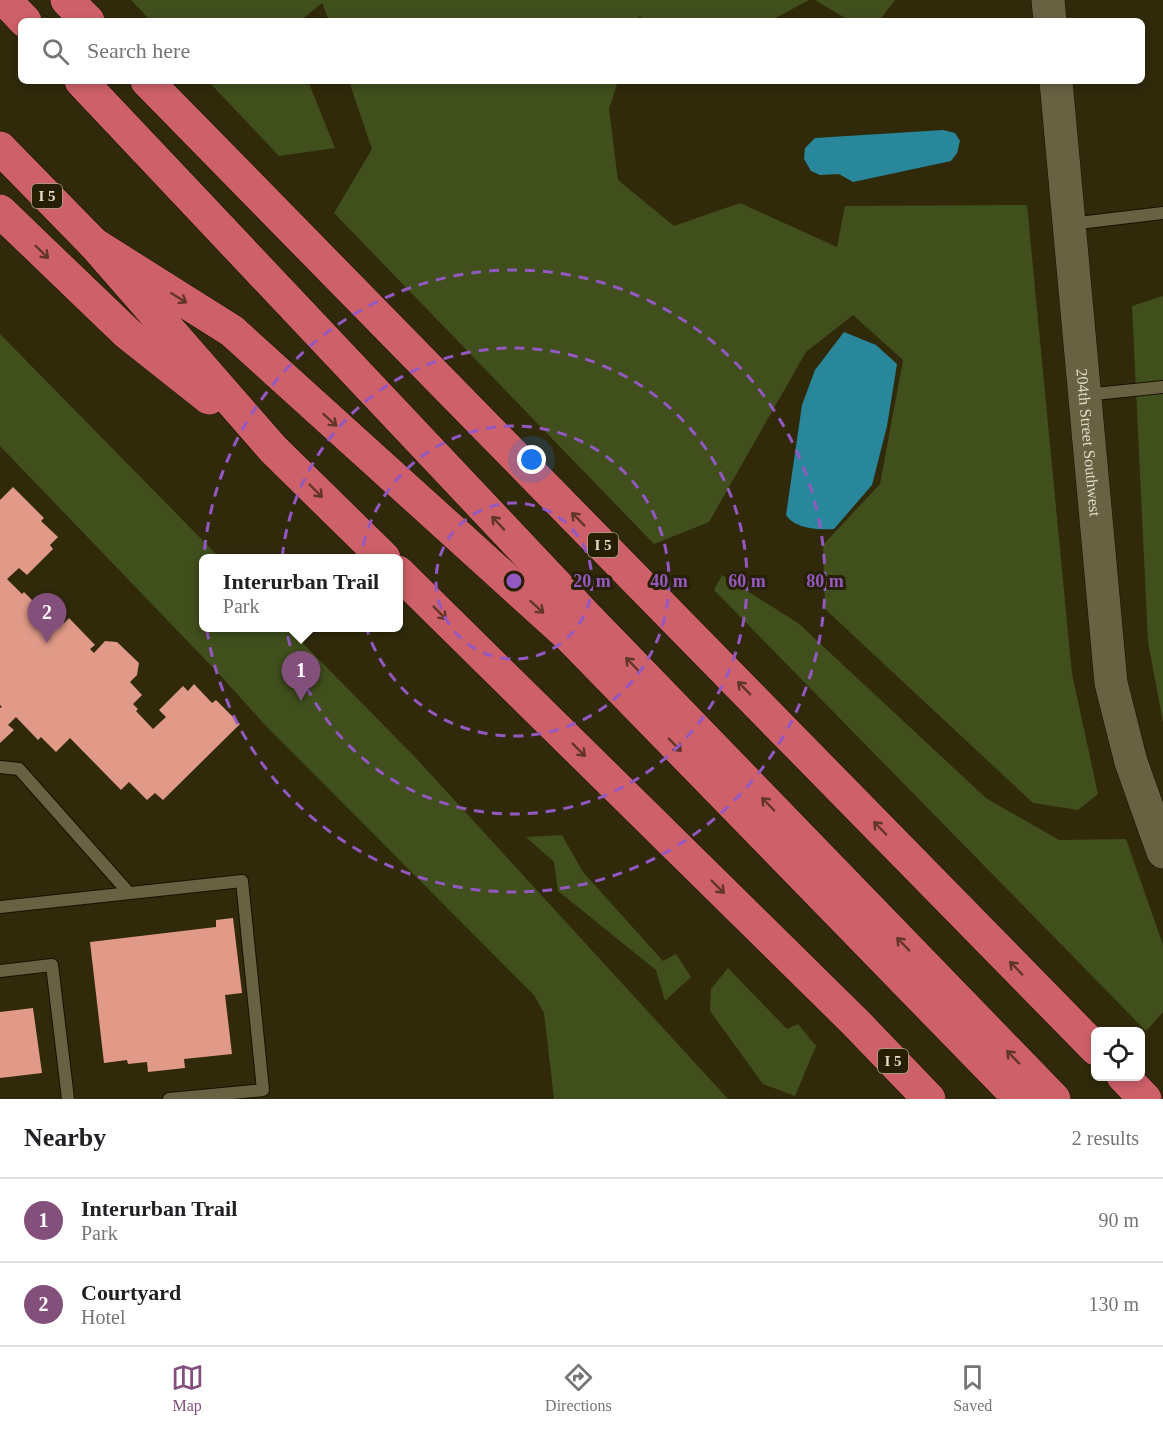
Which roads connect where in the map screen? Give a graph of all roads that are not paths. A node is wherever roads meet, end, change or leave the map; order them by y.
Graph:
1 (5, 0) edge
2 (67, 0) edge
3 (1048, 0) edge
4 (22, 18) edge
5 (85, 18) edge
6 (1050, 18) edge
7 (84, 84) edge
8 (150, 84) edge
9 (1056, 84) edge
10 (0, 148) edge
11 (0, 211) edge
12 (1163, 213) edge
13 (1069, 224) junction
14 (94, 244) junction
15 (1163, 387) edge
16 (1084, 395) junction
17 (273, 449) junction
18 (380, 554) edge
19 (403, 576) edge
20 (0, 767) edge
21 (1144, 798) junction
22 (1163, 828) edge
23 (1163, 852) edge
24 (129, 893) junction
25 (0, 907) edge
26 (0, 971) edge
27 (928, 987) junction
28 (1091, 1045) edge
29 (1127, 1081) edge
30 (68, 1099) edge
31 (169, 1099) edge
32 (929, 1099) edge
33 (1020, 1099) edge
34 (1054, 1099) edge
35 (1145, 1099) edge

1 - 4 highway
2 - 5 highway
3 - 6 street
27 -> 7 highway
28 -> 8 highway, I 5
9 - 13 street, 204th Street Southwest
10 - 14 highway, I 5
11 -> 17 highway
12 - 13 lane
13 - 16 street, 204th Street Southwest
14 - 17 highway, I 5
14 -> 27 highway
15 - 16 lane
16 - 21 street, 204th Street Southwest
17 -> 18 highway, I 5
19 -> 32 highway, I 5
20 - 24 lane
21 - 22 street, 204th Street Southwest
21 - 23 street, 204th Street Southwest
24 - 25 lane
24 - 31 lane
26 - 30 lane
27 - 33 highway
34 -> 27 highway
29 - 35 highway

